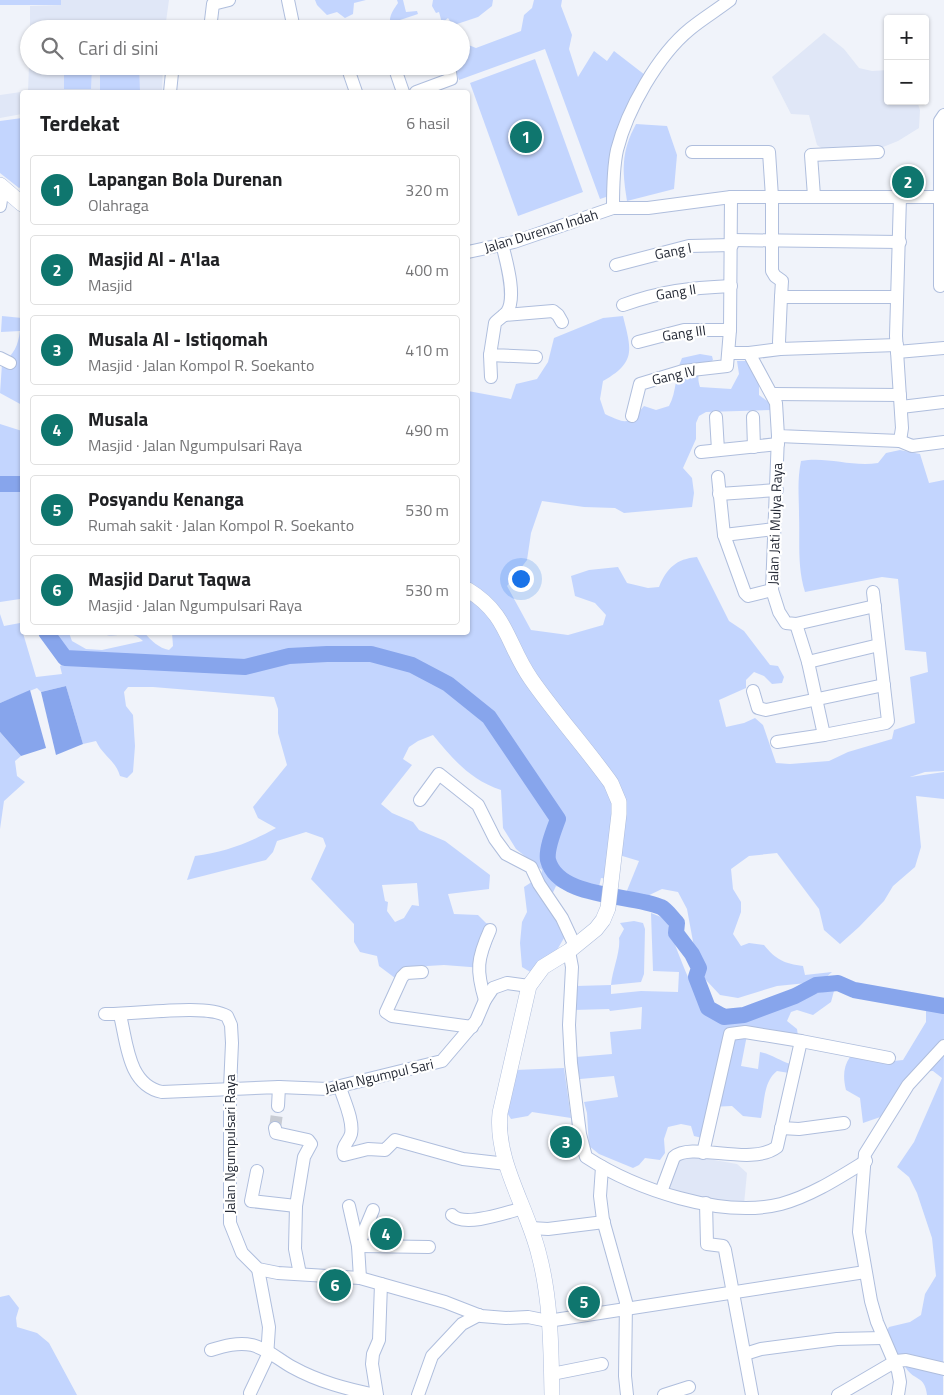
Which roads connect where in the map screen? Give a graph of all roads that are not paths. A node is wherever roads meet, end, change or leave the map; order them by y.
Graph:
1 (230, 0) edge
2 (288, 0) edge
3 (730, 0) edge
4 (212, 2) edge
5 (211, 20) edge
6 (289, 20) edge
7 (172, 75) edge
8 (350, 75) edge
9 (397, 75) edge
10 (450, 75) edge
11 (170, 90) edge
12 (355, 90) edge
13 (402, 90) edge
14 (422, 90) edge
15 (944, 115) edge
16 (692, 152) dead end
17 (878, 152) dead end
18 (942, 155) edge
19 (2, 186) edge
20 (772, 196) junction
21 (814, 196) junction
22 (731, 197) junction
23 (900, 197) junction
24 (943, 197) edge
25 (20, 202) edge
26 (0, 206) edge
27 (613, 208) junction
28 (771, 240) junction
29 (900, 242) junction
30 (732, 243) junction
31 (502, 244) junction
32 (470, 252) edge
33 (616, 265) dead end
34 (731, 286) junction
35 (940, 286) dead end
36 (781, 297) junction
37 (896, 297) junction
38 (623, 306) dead end
39 (504, 315) junction
40 (562, 322) dead end
41 (730, 330) junction
42 (638, 342) dead end
43 (897, 348) junction
44 (944, 348) edge
45 (780, 349) junction
46 (749, 353) junction
47 (729, 354) junction
48 (490, 355) junction
49 (536, 357) dead end
50 (491, 377) dead end
51 (773, 394) junction
52 (900, 401) junction
53 (943, 402) dead end
54 (632, 416) dead end
55 (716, 417) dead end
56 (753, 417) dead end
57 (778, 440) junction
58 (900, 442) junction
59 (944, 442) edge
60 (754, 447) junction
61 (718, 450) junction
62 (702, 452) dead end
63 (718, 477) dead end
64 (777, 490) junction
65 (719, 494) junction
66 (774, 529) junction
67 (724, 535) junction
68 (772, 590) junction
69 (470, 592) edge
70 (873, 592) dead end
71 (875, 606) junction
72 (796, 624) junction
73 (879, 645) junction
74 (808, 662) junction
75 (884, 685) junction
76 (753, 690) dead end
77 (817, 699) junction
78 (829, 734) junction
79 (777, 742) dead end
80 (420, 800) dead end
81 (490, 930) dead end
82 (572, 948) junction
83 (422, 972) dead end
84 (529, 986) junction
85 (485, 1000) junction
86 (105, 1014) dead end
87 (120, 1014) junction
88 (472, 1027) junction
89 (801, 1042) junction
90 (944, 1046) edge
91 (889, 1058) dead end
92 (279, 1087) junction
93 (340, 1087) junction
94 (230, 1088) junction
95 (278, 1106) tunnel mouth
96 (844, 1123) dead end
97 (275, 1128) dead end
98 (782, 1128) junction
99 (703, 1153) junction
100 (866, 1161) junction
101 (507, 1164) junction
102 (602, 1167) junction
103 (258, 1172) dead end
104 (661, 1192) junction
105 (251, 1201) junction
106 (706, 1203) junction
107 (229, 1205) junction
108 (296, 1206) junction
109 (349, 1206) dead end
110 (523, 1208) junction
111 (373, 1210) dead end
112 (452, 1215) dead end
113 (604, 1222) junction
114 (531, 1228) junction
115 (358, 1246) junction
116 (429, 1248) dead end
117 (258, 1269) junction
118 (865, 1272) junction
119 (300, 1274) junction
120 (360, 1278) junction
121 (381, 1284) junction
122 (734, 1291) junction
123 (626, 1308) junction
124 (479, 1315) junction
125 (548, 1321) junction
126 (883, 1338) junction
127 (210, 1350) dead end
128 (267, 1350) junction
129 (745, 1354) junction
130 (896, 1361) junction
131 (602, 1364) dead end
132 (944, 1369) edge
133 (552, 1374) junction
134 (689, 1387) dead end
135 (250, 1393) dead end
136 (377, 1395) edge
137 (418, 1395) edge
138 (552, 1395) edge
139 (627, 1395) edge
140 (664, 1395) edge
141 (752, 1395) edge
142 (838, 1395) edge
143 (898, 1395) edge

1 - 4 street
2 - 6 street
3 - 27 street
4 - 5 street
7 - 11 street
8 - 12 street
9 - 13 street
10 - 14 street
15 - 18 street
16 - 20 street
17 - 21 street
18 - 24 street
19 - 25 main road
19 - 26 street
20 - 21 street, Jalan Durenan Indah
20 - 22 street, Jalan Durenan Indah
20 - 28 street
21 - 23 street, Jalan Durenan Indah
22 - 27 street, Jalan Durenan Indah
22 - 30 street
23 - 24 street, Jalan Durenan Indah
23 - 29 street
24 - 35 street
27 - 31 street, Jalan Durenan Indah
28 - 29 street, Gang I
28 - 30 street, Gang I
28 - 36 street
29 - 37 street
30 - 33 street, Gang I
30 - 34 street
31 - 32 street, Jalan Durenan Indah
31 - 39 street
34 - 38 street, Gang II
34 - 41 street
36 - 37 street
36 - 45 street
37 - 43 street
39 - 40 street
39 - 48 street
41 - 42 street, Gang III
41 - 47 street
43 - 44 street
43 - 45 street
43 - 52 street
45 - 46 street
46 - 47 street
46 - 51 street, Jalan Jati Mulya Raya
47 - 54 street, Gang IV
48 - 49 street
48 - 50 street
51 - 52 street
51 - 57 street, Jalan Jati Mulya Raya
52 - 53 street
52 - 58 street
55 - 61 street
56 - 60 street
57 - 58 street
57 - 60 street
57 - 64 street, Jalan Jati Mulya Raya
58 - 59 street
60 - 61 street
61 - 62 street
63 - 65 street
64 - 65 street
64 - 66 street, Jalan Jati Mulya Raya
65 - 67 street
66 - 67 street
66 - 68 street, Jalan Jati Mulya Raya
67 - 68 street
68 - 72 street, Jalan Jati Mulya Raya
69 - 82 main road
70 - 71 street
71 - 72 street
71 - 73 street
72 - 74 street
73 - 74 street
73 - 75 street
74 - 77 street
75 - 77 street
75 - 78 street
76 - 77 street
77 - 78 street
78 - 79 street
80 - 82 street
81 - 85 street
82 - 84 main road
82 - 102 street
83 - 88 street
84 - 85 street, Jalan Ngumpul Sari
84 - 101 main road
85 - 88 street, Jalan Ngumpul Sari
86 - 87 street, Jalan Ngumpulsari Raya
87 - 94 street, Jalan Ngumpul Sari
87 - 94 street, Jalan Ngumpulsari Raya
88 - 93 street, Jalan Ngumpul Sari
89 - 91 street
89 - 98 street
89 - 99 street
90 - 100 street
92 - 93 street, Jalan Ngumpul Sari
92 - 94 street, Jalan Ngumpul Sari
92 - 95 street
93 - 101 street
94 - 107 street, Jalan Ngumpulsari Raya
96 - 98 street
97 - 108 street
98 - 99 street
99 - 104 street
100 - 106 street
100 - 118 street
101 - 110 main road
102 - 104 street
102 - 113 street
103 - 105 street
104 - 106 street
105 - 107 street
105 - 108 street
106 - 122 street
107 - 117 street, Jalan Ngumpulsari Raya
108 - 119 street
109 - 115 street
110 - 112 street
110 - 114 main road
111 - 115 street
113 - 114 street
113 - 123 street
114 - 125 main road
115 - 116 street
115 - 120 street
117 - 119 street
117 - 128 street
118 - 122 street
118 - 126 street
119 - 120 street
120 - 121 street
121 - 124 street
121 - 136 street
122 - 123 street
122 - 129 street
123 - 125 street
123 - 139 street
124 - 125 street
124 - 137 street
125 - 133 main road
126 - 129 street
126 - 130 street
127 - 128 street
128 - 135 street
128 - 136 street
129 - 141 street
130 - 132 street
130 - 142 street
130 - 143 street
131 - 133 street
133 - 138 main road
134 - 140 street

